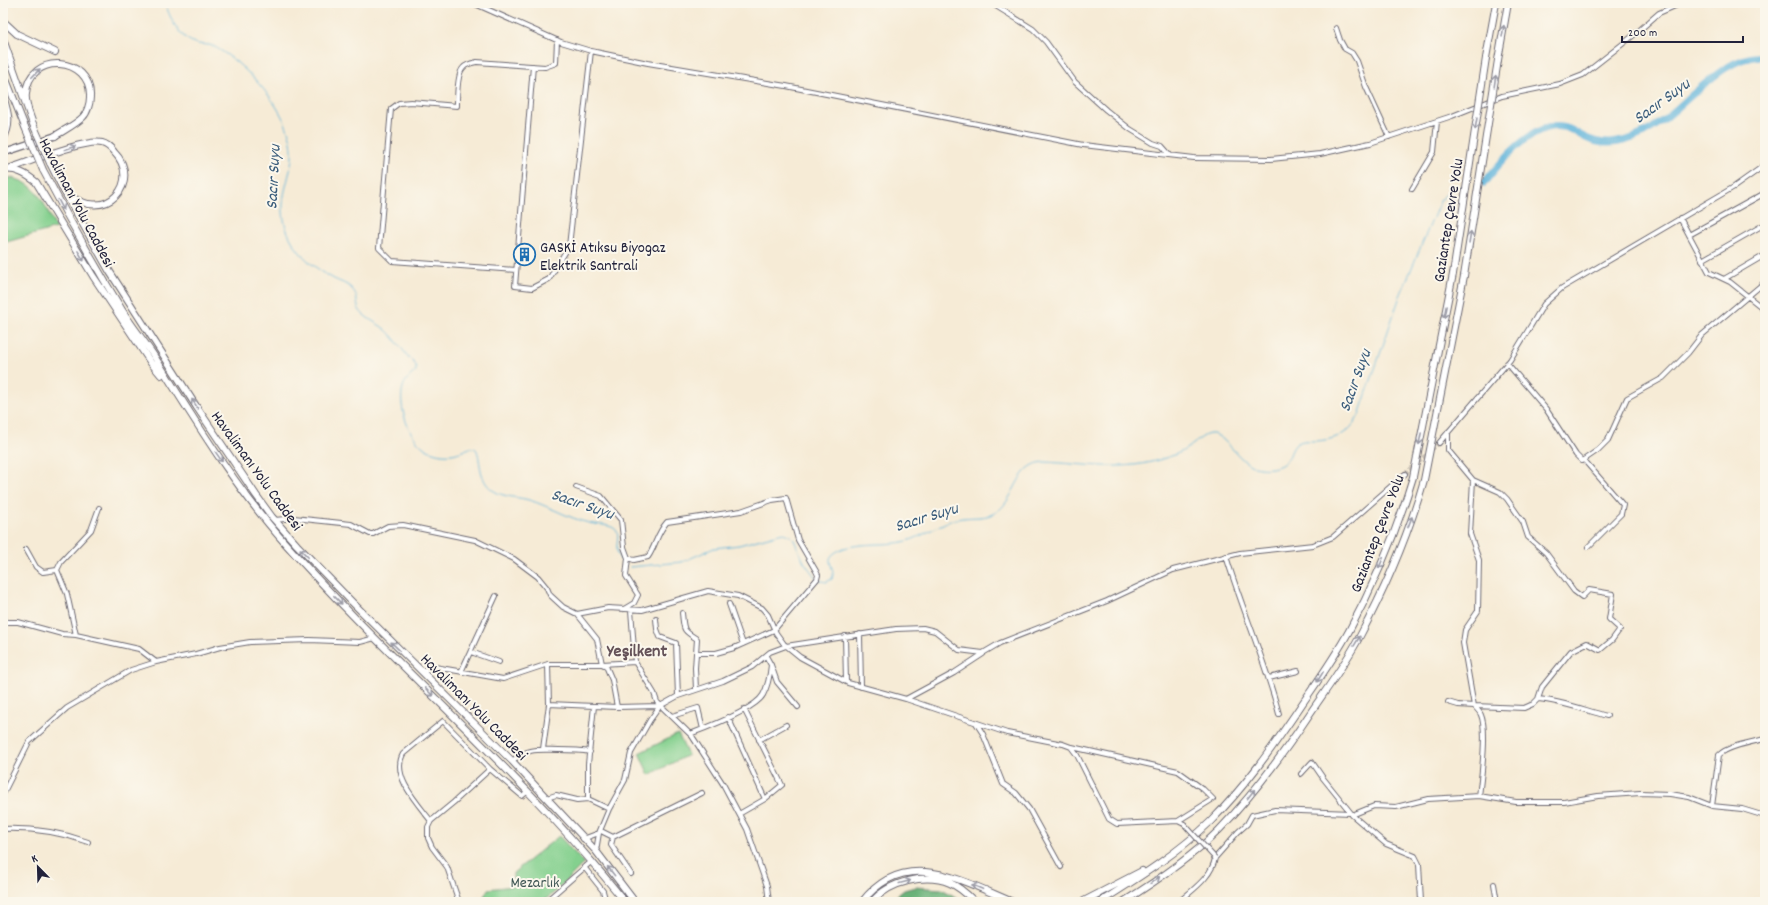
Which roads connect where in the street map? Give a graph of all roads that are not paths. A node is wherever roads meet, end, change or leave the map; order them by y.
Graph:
1 (473, 3) edge
2 (992, 3) edge
3 (1496, 3) edge
4 (1508, 3) edge
5 (1682, 3) edge
6 (3, 21) edge
7 (1336, 28) dead end
8 (3, 39) edge
9 (557, 40) junction
10 (591, 51) junction
11 (55, 52) dead end
12 (533, 66) junction
13 (3, 72) edge
14 (3, 96) edge
15 (28, 109) junction
16 (1437, 121) junction
17 (54, 136) joint
18 (1389, 137) junction
19 (3, 139) edge
20 (3, 153) edge
21 (1170, 155) junction
22 (1765, 164) edge
23 (5, 170) edge
24 (62, 189) junction
25 (1412, 189) dead end
26 (1765, 193) edge
27 (1680, 218) junction
28 (1765, 224) edge
29 (1689, 235) junction
30 (1765, 255) edge
31 (1702, 260) junction
32 (516, 270) junction
33 (1724, 279) junction
34 (1765, 282) edge
35 (1747, 296) junction
36 (1765, 310) edge
37 (1507, 363) junction
38 (176, 393) junction
39 (1448, 432) junction
40 (1439, 443) tunnel mouth
41 (1584, 460) junction
42 (1405, 474) tunnel mouth
43 (1474, 480) junction
44 (576, 486) dead end
45 (99, 508) dead end
46 (275, 520) junction
47 (1588, 547) dead end
48 (26, 549) dead end
49 (1226, 556) junction
50 (627, 559) junction
51 (57, 570) junction
52 (496, 596) dead end
53 (729, 604) dead end
54 (623, 609) junction
55 (631, 610) junction
56 (682, 613) dead end
57 (577, 614) junction
58 (3, 616) edge
59 (656, 619) dead end
60 (5, 622) edge
61 (774, 630) junction
62 (860, 634) junction
63 (76, 635) junction
64 (845, 636) junction
65 (375, 638) junction
66 (743, 644) junction
67 (786, 646) junction
68 (470, 652) junction
69 (696, 653) junction
70 (983, 654) junction
71 (766, 656) junction
72 (156, 662) junction
73 (499, 662) dead end
74 (635, 662) junction
75 (548, 664) junction
76 (602, 664) junction
77 (772, 665) junction
78 (421, 671) junction
79 (1298, 671) dead end
80 (461, 672) junction
81 (1269, 678) junction
82 (846, 682) junction
83 (861, 687) junction
84 (696, 690) junction
85 (678, 696) junction
86 (906, 699) junction
87 (1538, 699) junction
88 (1448, 702) dead end
89 (550, 704) junction
90 (594, 706) junction
91 (660, 706) junction
92 (1474, 706) junction
93 (617, 707) junction
94 (798, 707) dead end
95 (744, 709) junction
96 (1278, 714) dead end
97 (672, 716) junction
98 (1607, 716) dead end
99 (728, 717) junction
100 (976, 723) junction
101 (786, 725) dead end
102 (703, 729) junction
103 (690, 734) junction
104 (1765, 739) edge
105 (759, 740) junction
106 (1071, 747) junction
107 (543, 749) junction
108 (590, 752) junction
109 (512, 761) junction
110 (490, 769) junction
111 (1301, 774) dead end
112 (528, 792) junction
113 (702, 793) dead end
114 (3, 794) edge
115 (1479, 796) junction
116 (547, 798) junction
117 (588, 799) junction
118 (764, 799) junction
119 (1712, 806) junction
120 (609, 809) junction
121 (739, 814) junction
122 (1765, 816) edge
123 (431, 821) junction
124 (1178, 821) junction
125 (3, 829) edge
126 (600, 832) junction
127 (613, 837) junction
128 (583, 838) junction
129 (1189, 841) junction
130 (88, 842) dead end
131 (596, 851) junction
132 (1215, 858) junction
133 (592, 860) junction
134 (1062, 867) dead end
135 (584, 868) junction
136 (631, 874) dead end
137 (1494, 884) dead end
138 (459, 902) edge
139 (545, 902) edge
140 (606, 902) edge
141 (625, 902) edge
142 (635, 902) edge
143 (769, 902) edge
144 (862, 902) edge
145 (872, 902) edge
146 (975, 902) edge
147 (1013, 902) edge
148 (1082, 902) edge
149 (1100, 902) edge
150 (1123, 902) edge
151 (1179, 902) edge
152 (1421, 902) edge
153 (1497, 902) edge

1 - 9 street
2 - 21 street
3 -> 129 highway, Gaziantep Çevre Yolu, bridge
150 -> 4 highway, Gaziantep Çevre Yolu, bridge
5 - 16 street
6 - 11 highway
7 - 18 street
8 - 15 highway, Havalimanı Yolu Caddesi
9 - 10 street
9 - 12 street
10 - 21 street
10 - 32 street
12 - 32 street
12 - 32 street
13 -> 38 highway, Havalimanı Yolu Caddesi, bridge
14 - 19 highway
15 -> 17 highway
15 - 24 highway, Havalimanı Yolu Caddesi, bridge
16 - 18 street
16 - 25 street
17 - 20 main road
18 - 21 street
22 - 27 street
23 -> 24 highway
23 -> 38 highway
46 -> 24 highway, Havalimanı Yolu Caddesi
26 - 29 street
27 - 29 street
27 - 37 street
28 - 31 street
29 - 31 street
30 - 33 street
31 - 33 street
33 - 35 street
34 - 35 street
35 - 36 street
35 - 41 street
37 - 39 street
37 - 41 street
38 -> 65 highway, Havalimanı Yolu Caddesi
39 - 40 street
39 - 43 street
41 - 47 street
42 - 49 street
43 - 87 street
43 - 92 street
44 - 50 street
45 - 51 street
46 - 57 street
78 -> 46 highway, Havalimanı Yolu Caddesi
48 - 51 street
49 - 70 street
49 - 81 street
50 - 54 street
50 - 61 street
51 - 63 street
52 - 68 street
53 - 66 street
54 - 55 street
54 - 57 street
55 - 61 street
55 - 74 street
56 - 69 street
57 - 76 street
58 - 60 street
59 - 85 street
60 - 63 street
61 - 66 street
61 - 67 street
62 - 64 street
62 - 70 street
62 - 83 street
63 - 72 street
64 - 67 street
64 - 82 street
65 - 72 street
65 -> 112 highway, Havalimanı Yolu Caddesi
66 - 69 street
67 - 71 street
67 - 82 street
68 - 73 street
68 - 80 street
69 - 84 street
70 - 86 street
71 - 77 street
71 - 84 street
72 - 114 street
74 - 76 street
74 - 91 street
75 - 76 street
75 - 80 street
75 - 89 street
76 - 93 street
77 - 94 street
77 - 95 street
78 - 80 street
78 - 109 highway, Havalimanı Yolu Caddesi
79 - 81 street
81 - 96 street
82 - 83 street
83 - 86 street
84 - 85 street
85 - 91 street
86 - 100 street
87 - 92 street
87 - 98 street
88 - 92 street
89 - 90 street
89 - 107 street
90 - 93 street
90 - 108 street
91 - 93 street
91 - 97 street
91 - 120 street
92 - 115 street
95 - 99 street
95 - 105 street
97 - 102 street
97 - 103 street
99 - 102 street
99 - 118 street
100 - 106 street
100 - 134 street
101 - 105 street
102 - 103 street
103 - 121 street
104 - 119 street
105 - 118 street
106 - 124 street
106 - 124 street
107 - 108 street
107 - 109 street
108 - 117 street
109 - 116 highway, Havalimanı Yolu Caddesi
110 - 112 street
110 - 123 street
110 - 123 street
111 - 132 street
112 - 133 highway, Havalimanı Yolu Caddesi
113 - 127 street
115 - 119 street
115 - 152 street
116 - 117 street
116 - 128 highway, Havalimanı Yolu Caddesi
117 - 120 street
118 - 121 street
119 - 122 street
120 - 126 street
121 - 143 street
123 - 138 street
124 - 132 street, bridge
125 - 130 street
126 - 127 street
126 - 128 street
126 - 131 street
127 - 136 street
128 - 131 highway, Havalimanı Yolu Caddesi
129 - 148 highway
129 - 149 highway, Gaziantep Çevre Yolu
142 -> 131 highway, Havalimanı Yolu Caddesi
132 - 151 street
133 - 135 street
133 - 141 highway, Havalimanı Yolu Caddesi
135 - 139 street
135 - 140 street
137 - 153 street
147 -> 144 highway
145 -> 146 highway

